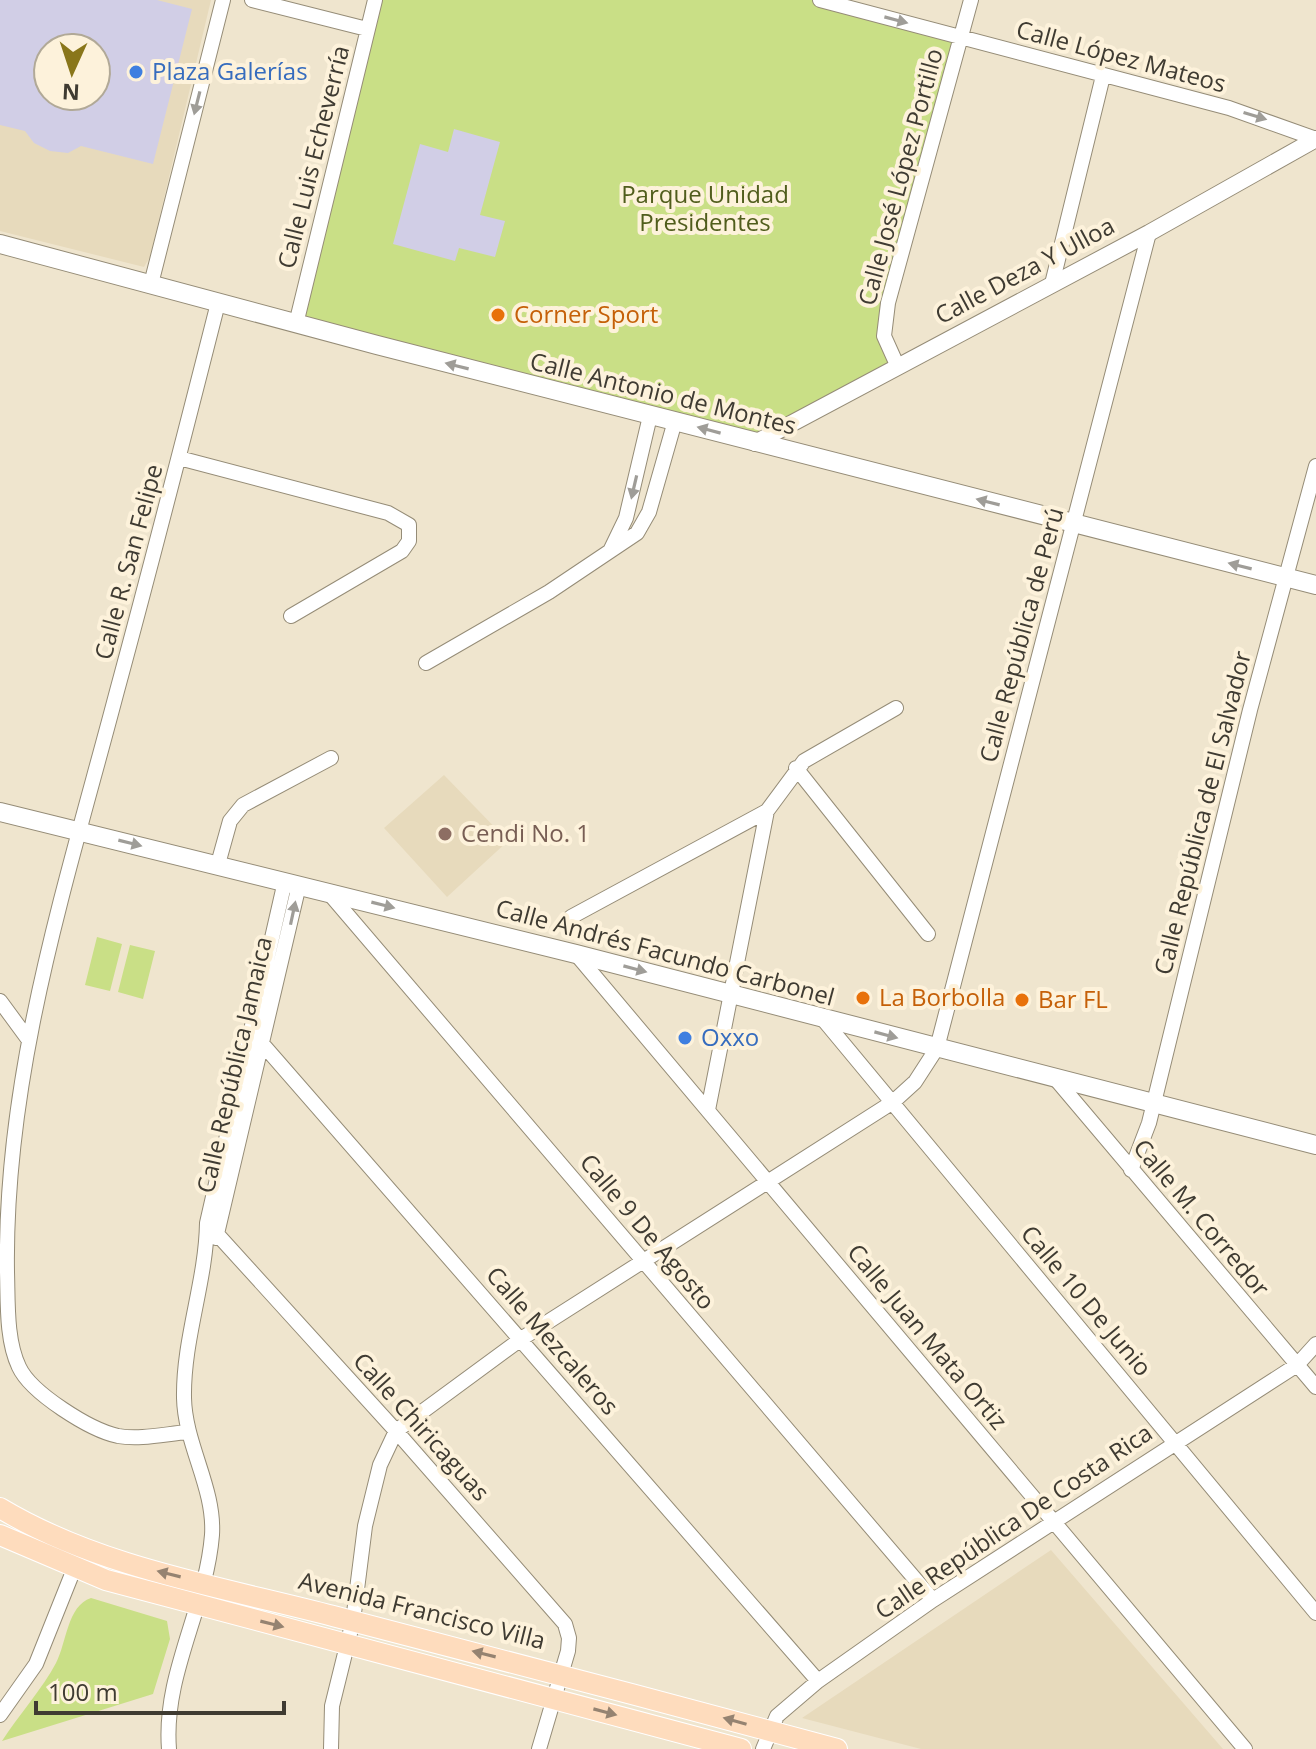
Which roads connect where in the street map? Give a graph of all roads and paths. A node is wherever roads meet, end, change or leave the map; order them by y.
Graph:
1 (223, 0) edge
2 (252, 0) edge
3 (375, 0) edge
4 (820, 0) edge
5 (971, 0) edge
6 (367, 29) junction
7 (961, 37) junction
8 (1103, 76) junction
9 (1316, 139) edge
10 (1149, 233) junction
11 (0, 244) edge
12 (151, 284) junction
13 (1052, 284) junction
14 (218, 303) junction
15 (296, 324) junction
16 (897, 365) junction
17 (650, 416) junction
18 (675, 421) junction
19 (755, 443) junction
20 (179, 458) junction
21 (1316, 466) edge
22 (1074, 524) junction
23 (608, 554) junction
24 (1288, 578) junction
25 (1316, 585) edge
26 (291, 616) dead end
27 (426, 663) dead end
28 (896, 708) dead end
29 (331, 758) dead end
30 (796, 768) junction
31 (767, 811) junction
32 (0, 812) edge
33 (81, 831) junction
34 (218, 864) junction
35 (292, 883) junction
36 (328, 892) junction
37 (571, 917) dead end
38 (928, 934) dead end
39 (576, 954) junction
40 (733, 995) junction
41 (0, 1001) edge
42 (822, 1018) junction
43 (252, 1032) junction
44 (28, 1039) junction
45 (264, 1045) junction
46 (937, 1048) junction
47 (1054, 1077) junction
48 (893, 1102) junction
49 (1154, 1103) junction
50 (708, 1110) junction
51 (1316, 1145) edge
52 (1131, 1170) junction
53 (4, 1173) edge
54 (769, 1181) junction
55 (207, 1223) junction
56 (219, 1235) junction
57 (206, 1251) junction
58 (643, 1262) junction
59 (4, 1295) edge
60 (521, 1339) junction
61 (1316, 1344) edge
62 (1297, 1365) junction
63 (1316, 1387) edge
64 (396, 1431) junction
65 (188, 1432) junction
66 (1175, 1442) junction
67 (0, 1508) edge
68 (1053, 1521) junction
69 (0, 1535) edge
70 (82, 1547) junction
71 (75, 1568) junction
72 (203, 1582) junction
73 (933, 1600) junction
74 (197, 1605) junction
75 (1316, 1613) edge
76 (353, 1621) junction
77 (346, 1643) junction
78 (560, 1673) junction
79 (818, 1681) junction
80 (552, 1698) junction
81 (0, 1715) edge
82 (766, 1740) edge
83 (169, 1749) edge
84 (331, 1749) edge
85 (539, 1749) edge
86 (741, 1749) edge
87 (837, 1749) edge
88 (1245, 1749) edge

1 -> 12 street
2 - 6 street
3 - 6 street, Calle Luis Echeverría
4 -> 7 street, Calle López Mateos
5 - 7 street, Calle José López Portillo
6 - 15 street, Calle Luis Echeverría
7 - 8 street, Calle López Mateos
7 - 16 street, Calle José López Portillo
8 -> 9 street, Calle López Mateos
8 - 13 street
9 - 10 street, Calle Deza Y Ulloa
10 - 13 street, Calle Deza Y Ulloa
10 - 22 street, Calle República de Perú
11 - 12 main road, Calle Antonio de Montes
12 - 14 main road, Calle Antonio de Montes
13 - 16 street, Calle Deza Y Ulloa
14 - 15 main road, Calle Antonio de Montes
14 - 20 street, Calle R. San Felipe
17 -> 15 main road, Calle Antonio de Montes
16 - 19 street, Calle Deza Y Ulloa
17 - 18 main road, Calle Antonio de Montes
17 -> 23 street
19 -> 18 main road, Calle Antonio de Montes
18 - 23 street
22 -> 19 main road, Calle Antonio de Montes
20 - 26 street
20 - 33 street, Calle R. San Felipe
21 - 24 street, Calle República de El Salvador
24 -> 22 main road, Calle Antonio de Montes
22 - 46 street, Calle República de Perú
23 - 27 street
24 - 25 main road, Calle Antonio de Montes
24 - 49 street, Calle República de El Salvador
28 - 30 street
29 - 34 street
30 - 31 street
30 - 38 street
31 - 37 street
31 - 40 street
32 - 33 main road, Calle Andrés Facundo Carbonel
33 -> 34 main road, Calle Andrés Facundo Carbonel
33 - 44 street, Calle R. San Felipe
34 - 35 main road, Calle Andrés Facundo Carbonel
35 - 36 main road, Calle Andrés Facundo Carbonel
35 - 43 street, Calle República Jamaica
45 -> 35 street, Calle República Jamaica
36 -> 39 main road, Calle Andrés Facundo Carbonel
36 - 58 street, Calle 9 De Agosto
39 -> 40 main road, Calle Andrés Facundo Carbonel
39 - 50 street, Calle Juan Mata Ortiz
40 - 42 main road, Calle Andrés Facundo Carbonel
40 - 50 street
41 - 44 street
42 -> 46 main road, Calle Andrés Facundo Carbonel
42 - 48 street, Calle 10 De Junio
43 - 45 street, Calle Mezcaleros
43 - 55 street, Calle República Jamaica
44 - 53 street, Calle R. San Felipe
45 - 56 street, Calle República Jamaica
45 - 60 street, Calle Mezcaleros
46 - 47 main road, Calle Andrés Facundo Carbonel
46 - 48 street, Calle República de Perú
47 - 49 main road, Calle Andrés Facundo Carbonel
47 - 52 street, Calle M. Corredor
48 - 54 street, Calle República de Perú
48 - 66 street, Calle 10 De Junio
49 - 51 main road, Calle Andrés Facundo Carbonel
49 - 52 street, Calle República de El Salvador
50 - 54 street, Calle Juan Mata Ortiz
52 - 62 street, Calle M. Corredor
53 - 59 street, Calle R. San Felipe
54 - 58 street, Calle República de Perú
54 - 68 street, Calle Juan Mata Ortiz
55 - 56 street, Calle Chiricaguas
55 - 57 street, Calle República Jamaica
56 - 57 street, Calle República Jamaica
56 - 64 street, Calle Chiricaguas
57 - 65 street, Calle República Jamaica
58 - 60 street, Calle República de Perú
58 - 73 street, Calle 9 De Agosto
59 - 65 street, Calle R. San Felipe
60 - 64 street, Calle República de Perú
60 - 79 street, Calle Mezcaleros
61 - 62 street
62 - 63 street, Calle M. Corredor
62 - 66 street, Calle República De Costa Rica
64 - 76 street
64 - 78 street, Calle Chiricaguas
65 - 72 street, Calle República Jamaica
66 - 68 street, Calle República De Costa Rica
66 - 75 street, Calle 10 De Junio
67 - 70 main road, Avenida Francisco Villa
68 - 73 street, Calle República De Costa Rica
68 - 88 street, Calle Juan Mata Ortiz
69 - 71 main road, Avenida Francisco Villa
70 - 71 street
72 -> 70 main road, Avenida Francisco Villa
71 - 74 main road, Avenida Francisco Villa
71 - 81 street
72 - 74 street, Calle República Jamaica
72 - 76 main road, Avenida Francisco Villa
73 - 79 street, Calle República De Costa Rica
74 -> 77 main road, Avenida Francisco Villa
74 - 83 street, Calle República Jamaica
76 - 77 street
78 -> 76 main road, Avenida Francisco Villa
77 - 80 main road, Avenida Francisco Villa
77 - 84 street
78 - 80 street, Calle Chiricaguas
82 -> 78 main road, Avenida Francisco Villa
79 - 82 street, Calle República De Costa Rica
80 - 85 street, Calle Chiricaguas
80 -> 86 main road, Avenida Francisco Villa
82 - 87 main road, Avenida Francisco Villa

